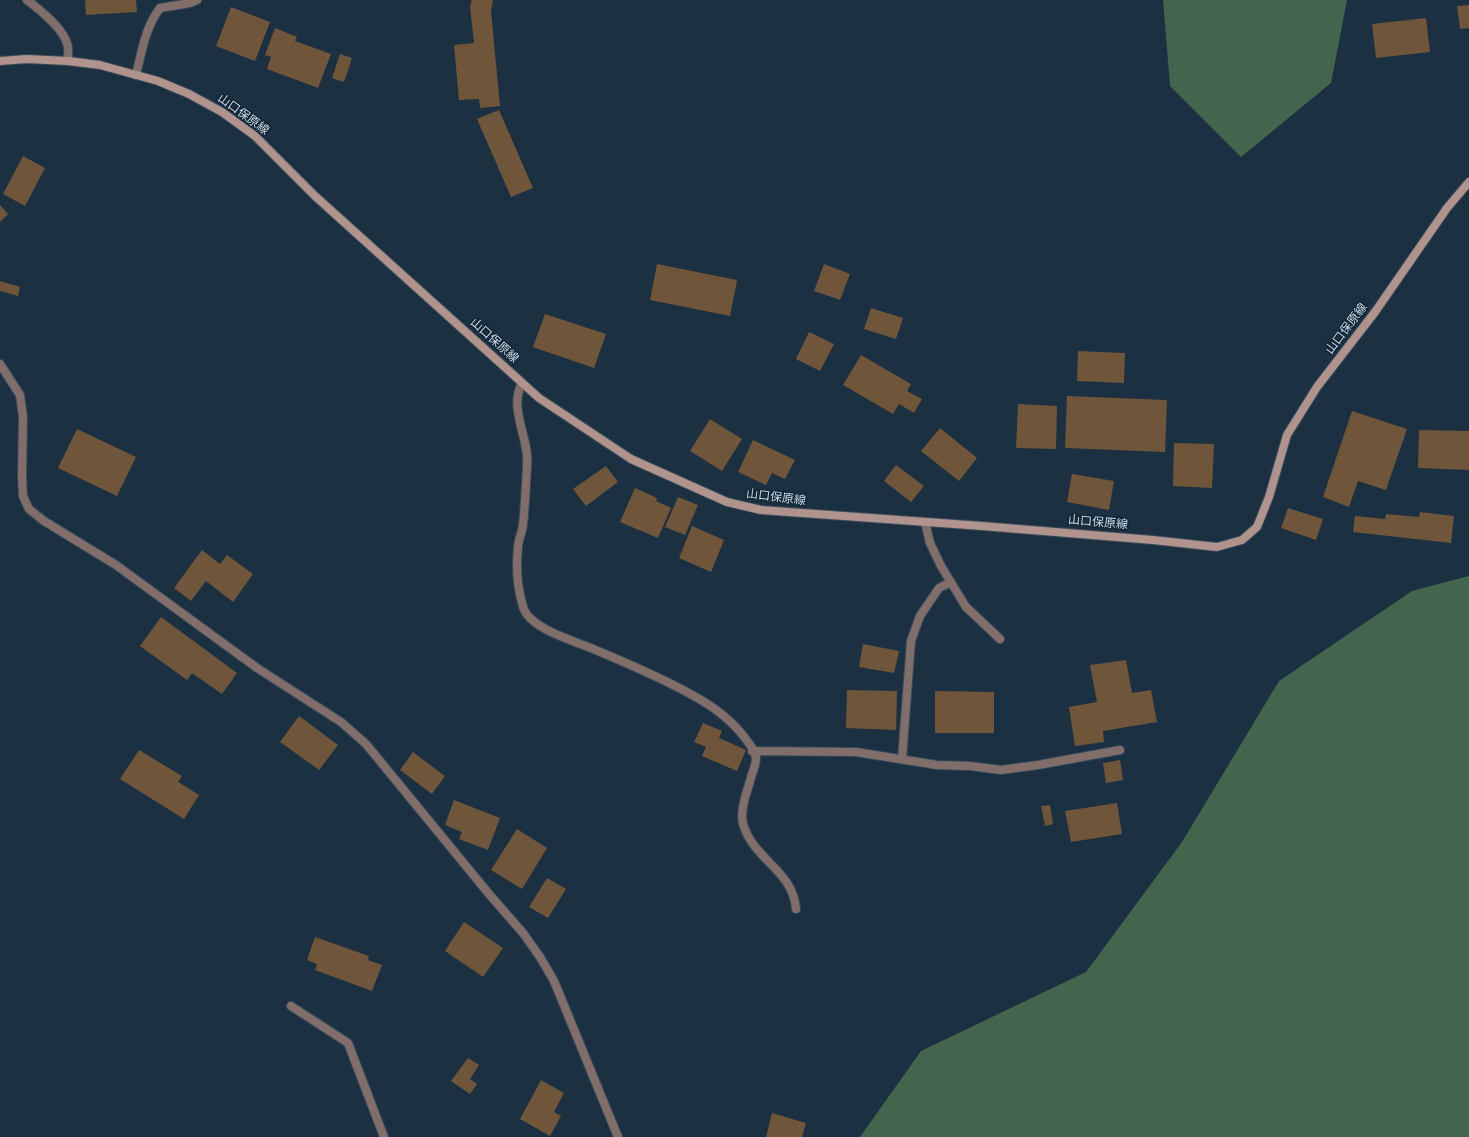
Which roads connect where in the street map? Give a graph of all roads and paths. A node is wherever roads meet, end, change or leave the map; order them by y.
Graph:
1 (27, 0) edge
2 (197, 0) edge
3 (0, 60) edge
4 (68, 61) junction
5 (136, 75) junction
6 (1469, 182) edge
7 (0, 364) edge
8 (522, 383) junction
9 (926, 522) junction
10 (951, 582) junction
11 (1000, 639) dead end
12 (1120, 750) dead end
13 (752, 751) junction
14 (902, 759) junction
15 (796, 909) dead end
16 (291, 1006) dead end
17 (384, 1137) edge
18 (618, 1137) edge

1 - 4 street
2 - 5 street
3 - 4 main road, 山口保原線
4 - 5 main road, 山口保原線
5 - 8 main road, 山口保原線
6 - 9 main road, 山口保原線
7 - 18 street
8 - 9 main road, 山口保原線
8 - 13 street
9 - 10 street
10 - 11 street
10 - 14 street
12 - 14 street
13 - 14 street
13 - 15 street
16 - 17 street

